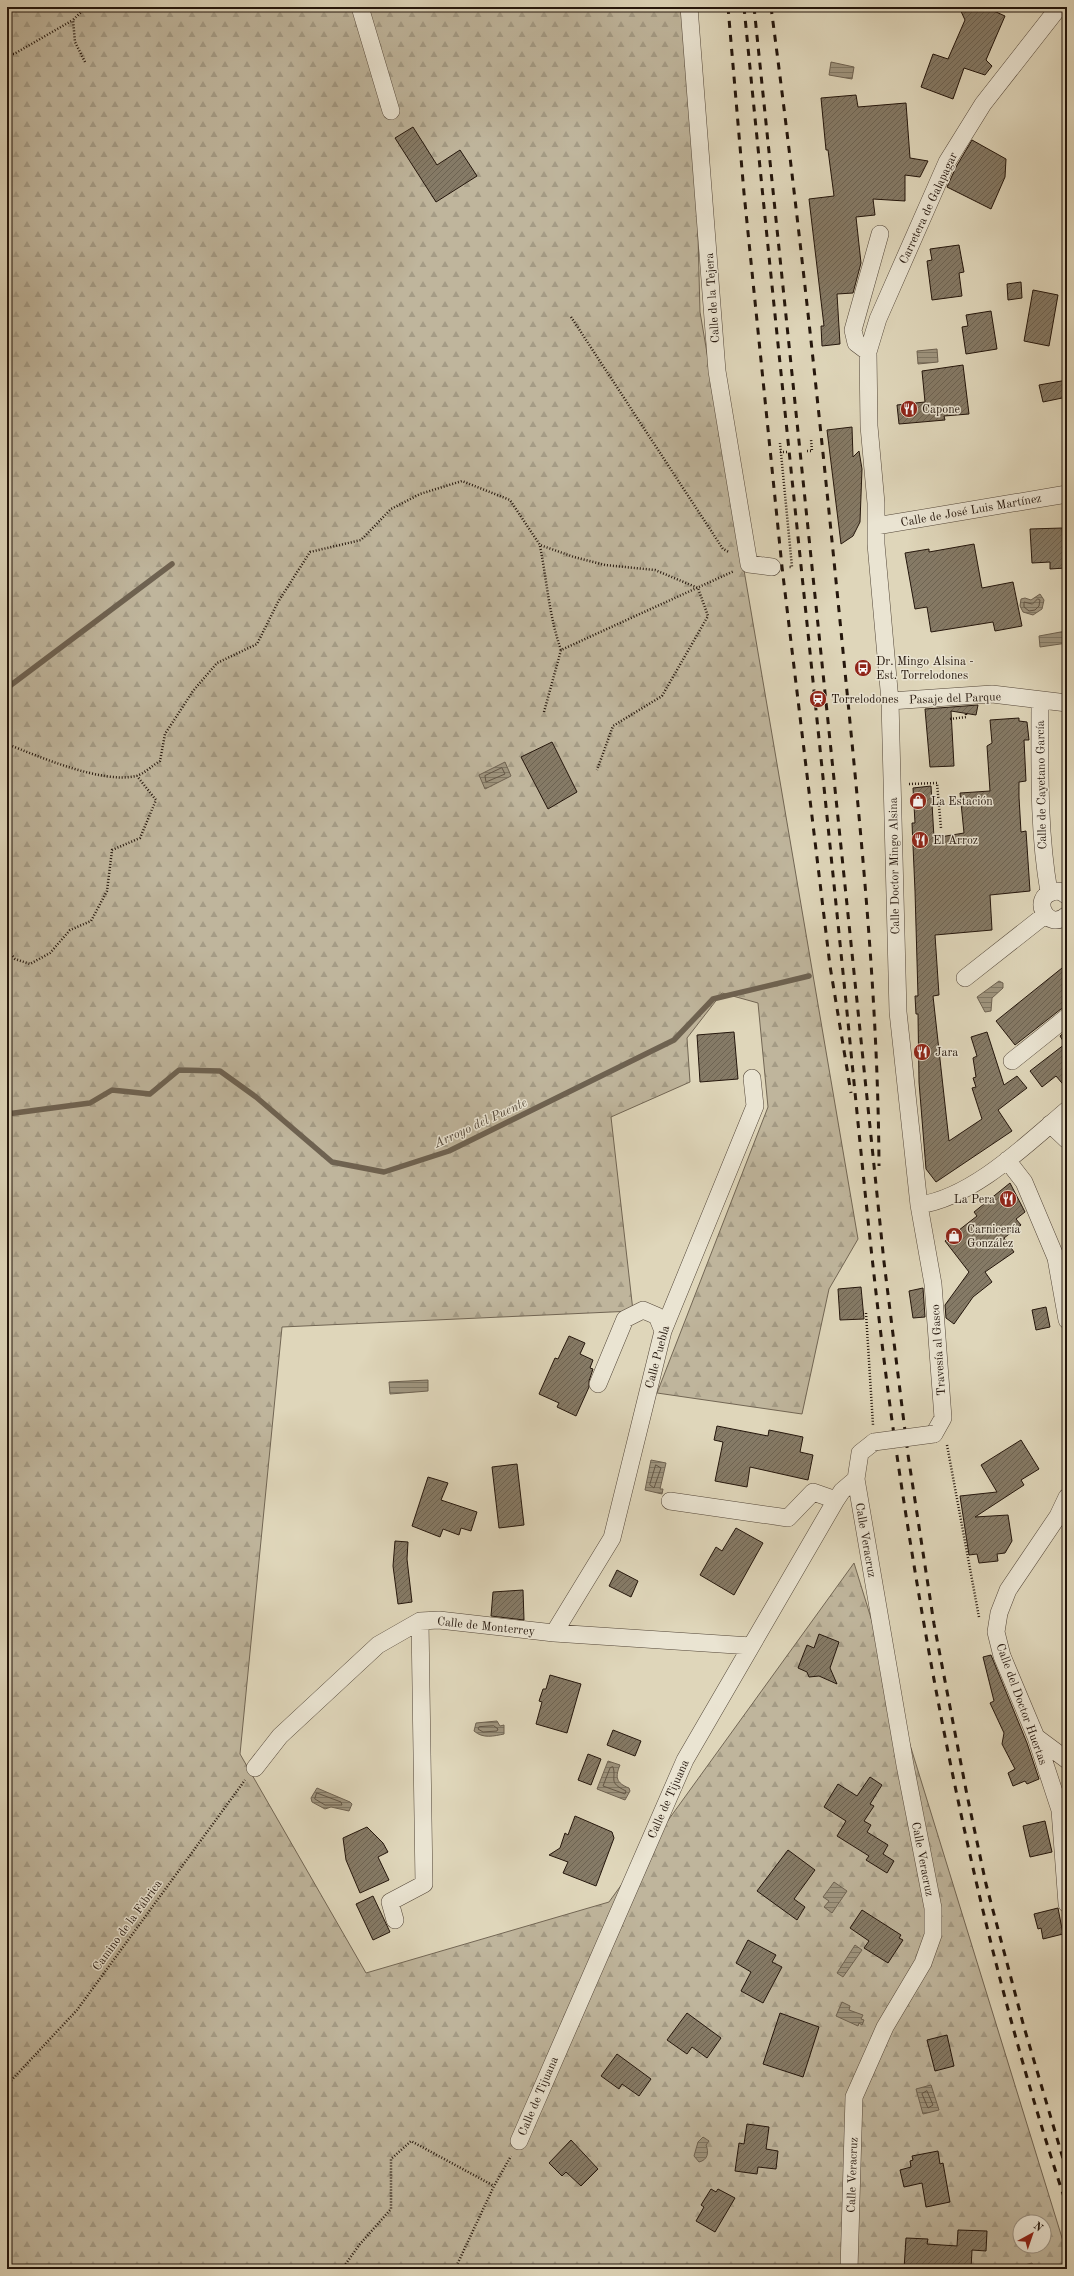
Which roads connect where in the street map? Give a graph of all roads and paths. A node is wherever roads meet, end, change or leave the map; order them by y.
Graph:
1 (86, 7) edge
2 (360, 7) edge
3 (689, 7) edge
4 (1059, 7) edge
5 (72, 20) junction
6 (7, 54) edge
7 (85, 62) dead end
8 (391, 111) dead end
9 (880, 234) dead end
10 (570, 317) dead end
11 (868, 352) junction
12 (811, 439) dead end
13 (780, 443) dead end
14 (807, 451) dead end
15 (780, 452) junction
16 (787, 452) dead end
17 (1067, 494) edge
18 (876, 526) junction
19 (540, 545) junction
20 (749, 564) junction
21 (792, 567) dead end
22 (772, 568) dead end
23 (698, 588) junction
24 (561, 650) junction
25 (890, 701) junction
26 (1040, 701) junction
27 (1067, 704) edge
28 (544, 712) dead end
29 (7, 744) edge
30 (598, 770) dead end
31 (137, 776) junction
32 (892, 784) junction
33 (940, 828) dead end
34 (1049, 892) junction
35 (1067, 896) edge
36 (1045, 915) junction
37 (1067, 915) edge
38 (7, 949) edge
39 (965, 978) dead end
40 (1067, 1017) edge
41 (1012, 1061) dead end
42 (752, 1078) dead end
43 (1067, 1110) edge
44 (1050, 1124) junction
45 (1067, 1140) edge
46 (1007, 1160) junction
47 (919, 1205) junction
48 (866, 1313) dead end
49 (1067, 1320) edge
50 (663, 1331) junction
51 (598, 1384) dead end
52 (934, 1434) junction
53 (874, 1442) junction
54 (856, 1479) junction
55 (1067, 1497) edge
56 (836, 1500) junction
57 (670, 1501) dead end
58 (420, 1621) junction
59 (996, 1632) junction
60 (554, 1633) junction
61 (751, 1646) junction
62 (1036, 1737) junction
63 (1067, 1760) edge
64 (254, 1768) joint
65 (1067, 1904) edge
66 (395, 1920) dead end
67 (7, 2085) edge
68 (519, 2141) joint
69 (494, 2186) junction
70 (342, 2269) edge
71 (455, 2269) edge
72 (849, 2269) edge

1 - 5 path
2 - 8 street
3 - 20 street, Calle de la Tejera
4 - 11 street, Carretera de Galapagar
5 - 6 path
5 - 7 path
9 - 11 street
10 - 20 path
11 - 18 street, Calle Doctor Mingo Alsina
12 - 14 path
13 - 15 path
15 - 16 path
15 - 21 path
17 - 18 street, Calle de José Luis Martínez
18 - 25 street, Calle Doctor Mingo Alsina
19 - 23 path
19 - 24 path
19 - 31 path
20 - 22 street
20 - 23 path
23 - 24 path
23 - 30 path
24 - 28 path
25 - 26 street, Pasaje del Parque
25 - 32 street, Calle Doctor Mingo Alsina
26 - 27 street, Pasaje del Parque
26 - 34 street, Calle de Cayetano García
29 - 31 path
31 - 38 path
32 - 33 path
32 - 47 street, Calle Doctor Mingo Alsina
34 - 35 street
34 - 36 street
36 - 37 street
36 - 39 street
40 - 41 street
42 - 50 street, Calle Puebla
43 - 44 street
44 - 45 street
44 - 46 street
46 - 47 street
46 - 49 street
47 - 52 street, Travesía al Gasco
48 - 53 path
50 - 51 street
50 - 60 street, Calle Puebla
52 - 53 street, bridge
52 - 59 path
53 - 54 street, Calle Veracruz
54 - 56 street, Calle de Tijuana
54 - 72 street, Calle Veracruz
55 - 59 street, Calle del Doctor Huertas
56 - 57 street
56 - 61 street, Calle de Tijuana
58 - 60 street, Calle de Monterrey
58 - 64 street, Calle de Monterrey
58 - 66 street
59 - 62 street, Calle del Doctor Huertas
60 - 61 street, Calle de Monterrey
61 - 68 street, Calle de Tijuana
62 - 63 street
62 - 65 street, Calle del Doctor Huertas
64 - 67 path, Camino de la Fábrica
68 - 69 path
69 - 70 path
69 - 71 path

